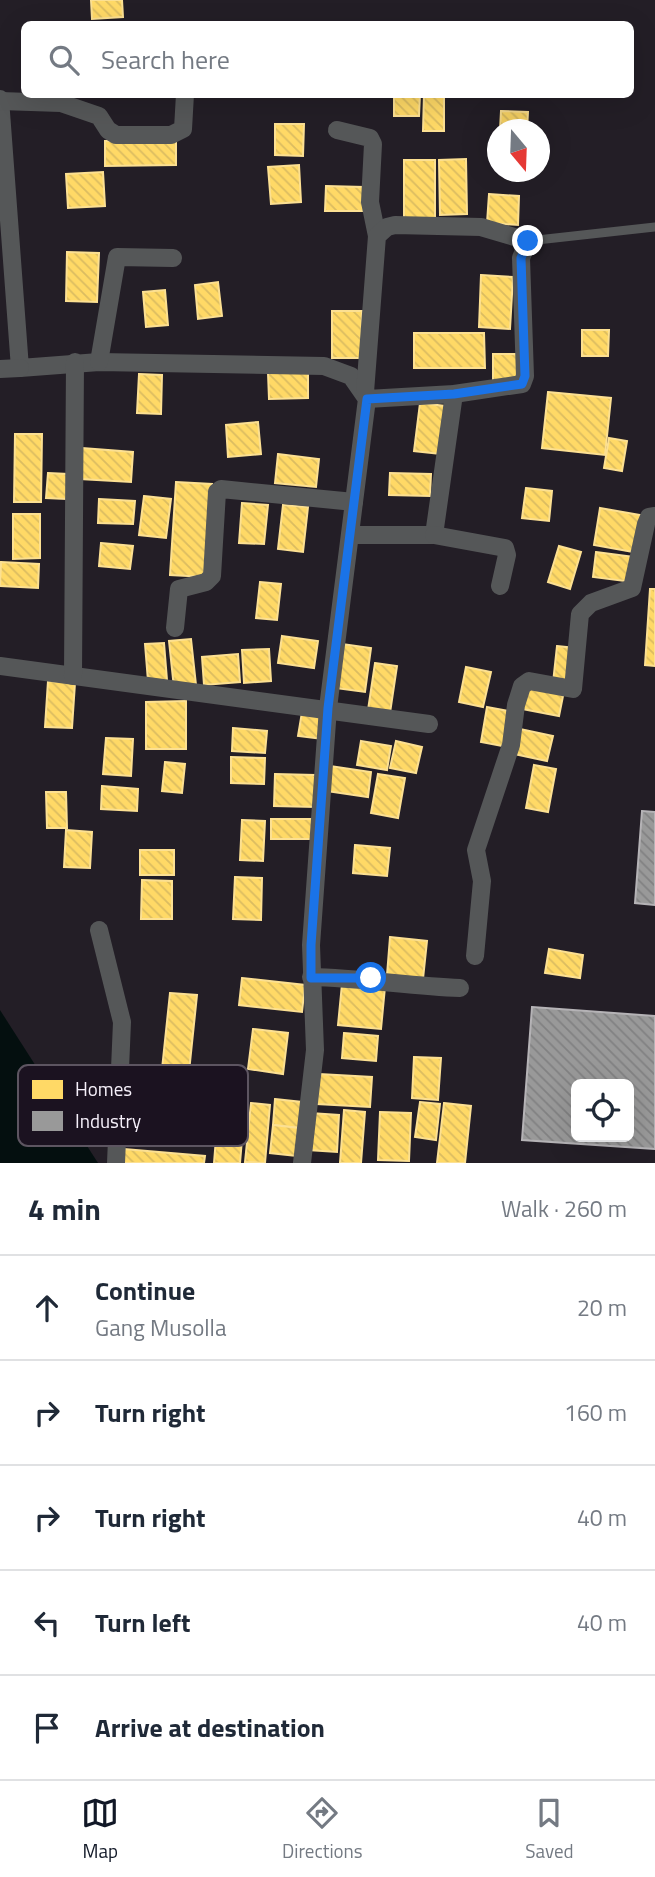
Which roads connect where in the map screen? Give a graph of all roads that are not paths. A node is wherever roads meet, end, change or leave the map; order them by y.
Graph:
1 (185, 98) edge
2 (0, 100) edge
3 (337, 130) dead end
4 (655, 227) edge
5 (377, 236) junction
6 (528, 241) junction
7 (173, 258) dead end
8 (75, 362) junction
9 (99, 362) junction
10 (20, 368) junction
11 (0, 369) edge
12 (454, 394) junction
13 (366, 395) junction
14 (354, 502) junction
15 (655, 516) edge
16 (351, 535) junction
17 (434, 535) junction
18 (500, 586) dead end
19 (175, 628) dead end
20 (0, 666) edge
21 (73, 676) junction
22 (328, 708) junction
23 (429, 724) dead end
24 (99, 930) dead end
25 (475, 956) dead end
26 (311, 978) junction
27 (460, 988) dead end
28 (120, 1065) edge
29 (302, 1163) edge

1 - 2 street
2 - 10 street
3 - 5 street
4 - 6 lane
5 - 6 street
5 - 13 street
6 - 12 street
7 - 9 street
8 - 9 street
8 - 10 street
8 - 21 street
9 - 13 street
10 - 11 street
12 - 13 street
12 - 17 street
13 - 14 street
14 - 16 street
14 - 19 street
15 - 25 street
16 - 17 street
16 - 22 street
17 - 18 street
20 - 21 street
21 - 22 street
22 - 23 street
22 - 26 street
24 - 28 street
26 - 27 street
26 - 29 street

